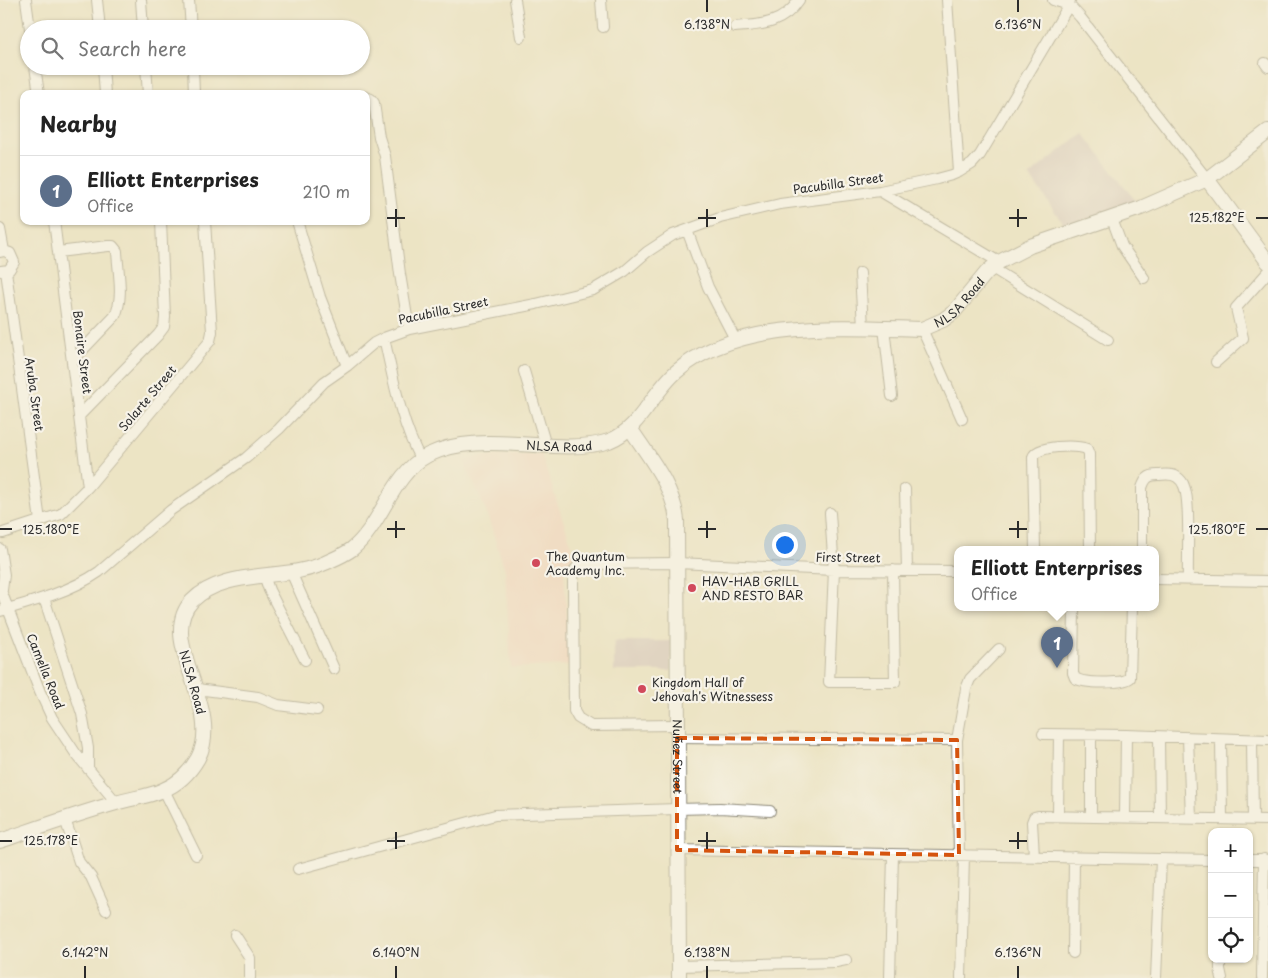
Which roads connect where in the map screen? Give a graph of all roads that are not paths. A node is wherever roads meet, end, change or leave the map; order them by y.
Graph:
1 (26, 0) edge
2 (97, 0) edge
3 (141, 0) edge
4 (189, 0) edge
5 (515, 0) edge
6 (600, 0) edge
7 (799, 0) edge
8 (947, 0) edge
9 (1053, 0) edge
10 (1069, 2) edge
11 (29, 20) edge
12 (99, 20) edge
13 (142, 20) edge
14 (190, 20) edge
15 (603, 27) dead end
16 (735, 27) dead end
17 (521, 37) dead end
18 (36, 75) edge
19 (104, 75) edge
20 (147, 75) edge
21 (193, 75) edge
22 (38, 90) edge
23 (105, 90) edge
24 (148, 90) edge
25 (194, 90) edge
26 (370, 99) edge
27 (1268, 132) edge
28 (959, 172) junction
29 (1207, 180) junction
30 (880, 191) junction
31 (1112, 218) junction
32 (55, 225) edge
33 (161, 225) edge
34 (205, 225) edge
35 (298, 225) edge
36 (0, 229) edge
37 (687, 230) junction
38 (2, 252) edge
39 (58, 252) junction
40 (1268, 262) edge
41 (995, 265) junction
42 (3, 271) edge
43 (1268, 272) edge
44 (860, 273) dead end
45 (1144, 278) dead end
46 (863, 327) junction
47 (884, 328) junction
48 (409, 329) junction
49 (922, 329) junction
50 (384, 338) junction
51 (1108, 340) dead end
52 (736, 341) junction
53 (72, 362) junction
54 (1216, 362) dead end
55 (347, 366) junction
56 (524, 371) dead end
57 (892, 396) dead end
58 (79, 416) junction
59 (962, 419) dead end
60 (630, 428) junction
61 (546, 446) junction
62 (420, 460) junction
63 (88, 487) junction
64 (905, 489) dead end
65 (830, 513) dead end
66 (40, 521) junction
67 (1, 531) edge
68 (1035, 546) edge
69 (1090, 546) edge
70 (1142, 546) edge
71 (0, 549) edge
72 (677, 563) junction
73 (834, 570) junction
74 (893, 570) junction
75 (907, 570) junction
76 (954, 571) edge
77 (291, 572) junction
78 (264, 576) junction
79 (1188, 578) junction
80 (1159, 579) edge
81 (1268, 581) edge
82 (1, 589) edge
83 (44, 598) junction
84 (4, 610) edge
85 (1074, 611) edge
86 (1132, 611) edge
87 (999, 650) dead end
88 (304, 660) dead end
89 (334, 669) dead end
90 (196, 689) junction
91 (317, 710) dead end
92 (677, 731) junction
93 (1043, 734) dead end
94 (1059, 735) junction
95 (1091, 735) junction
96 (1126, 735) junction
97 (1159, 737) junction
98 (1188, 738) junction
99 (1221, 739) junction
100 (957, 740) junction
101 (1252, 740) junction
102 (1268, 740) edge
103 (88, 769) junction
104 (164, 790) junction
105 (116, 802) junction
106 (677, 808) junction
107 (770, 811) dead end
108 (1058, 816) junction
109 (1091, 817) junction
110 (1125, 817) junction
111 (1160, 817) junction
112 (1191, 818) junction
113 (66, 819) junction
114 (1222, 819) junction
115 (1253, 820) junction
116 (1268, 820) edge
117 (0, 841) edge
118 (677, 850) junction
119 (893, 854) junction
120 (196, 855) dead end
121 (961, 855) junction
122 (1034, 856) junction
123 (1074, 857) junction
124 (1161, 859) junction
125 (1208, 860) edge
126 (1253, 860) edge
127 (1266, 860) edge
128 (298, 869) dead end
129 (106, 910) dead end
130 (235, 935) dead end
131 (1072, 953) dead end
132 (846, 960) dead end
133 (1220, 963) edge
134 (679, 972) edge
135 (250, 978) edge
136 (890, 978) edge
137 (961, 978) edge
138 (1156, 978) edge
139 (1222, 978) edge
140 (1262, 978) edge

1 - 11 street
2 - 12 street
3 - 13 street
4 - 14 street
5 - 17 street
6 - 15 street
7 - 16 street
8 - 28 street
9 - 10 street
10 - 28 street
10 - 29 street
18 - 22 street
19 - 23 street
20 - 24 street
21 - 25 street
26 - 48 street
27 - 29 main road, NLSA Road
28 - 30 street, Pacubilla Street
29 - 31 main road, NLSA Road
29 - 40 main road
30 - 37 street, Pacubilla Street
30 - 41 street
31 - 41 main road, NLSA Road
31 - 45 street
32 - 39 street, Bonaire Street
33 - 58 street
34 - 63 street, Solarte Street
35 - 55 street
36 - 38 street
37 - 48 street, Pacubilla Street
37 - 52 street
38 - 42 street, Aruba Street
39 - 53 street, Bonaire Street
39 - 53 street
41 - 49 main road, NLSA Road
41 - 51 street
42 - 66 street, Aruba Street
43 - 54 street
44 - 46 street
46 - 47 main road, NLSA Road
46 - 52 main road, NLSA Road
47 - 49 main road, NLSA Road
47 - 57 street
48 - 50 street, Pacubilla Street
49 - 59 street
50 - 55 street, Pacubilla Street
50 - 62 street
52 - 60 main road, NLSA Road
53 - 58 street, Bonaire Street
55 - 83 street, Pacubilla Street
56 - 61 street
58 - 63 street, Bonaire Street
60 - 61 main road, NLSA Road
60 - 72 main road, Nuñez Street
61 - 62 main road, NLSA Road
62 - 77 main road, NLSA Road
63 - 66 street, Solarte Street
64 - 75 street
65 - 73 street
66 - 67 street, Solarte Street
67 - 71 street, Camella Road
68 - 69 street
70 - 79 street
71 - 82 street, Camella Road
72 - 73 street, First Street
72 - 92 main road, Nuñez Street
72 - 92 street, First Street
73 - 74 street, First Street
73 - 74 street
74 - 75 street, First Street
75 - 76 street, First Street
77 - 78 main road, NLSA Road
77 - 89 street
78 - 88 street
78 - 90 main road, NLSA Road
79 - 80 street
79 - 81 street
82 - 84 street, Camella Road
83 - 84 street, Pacubilla Street
83 - 103 street
84 - 103 street, Camella Road
85 - 86 street
87 - 100 street
90 - 91 street
90 - 104 main road, NLSA Road
92 - 100 street
92 - 106 main road, Nuñez Street
93 - 94 street
94 - 95 street
94 - 108 street
95 - 96 street
95 - 109 street
96 - 97 street
96 - 110 street
97 - 98 street
97 - 111 street
98 - 99 street
98 - 112 street
99 - 101 street
99 - 114 street
100 - 121 street
101 - 102 street
101 - 115 street
103 - 105 street, Camella Road
104 - 105 main road, NLSA Road
104 - 120 street
105 - 113 main road, NLSA Road
106 - 107 street
106 - 118 main road, Nuñez Street
106 - 128 street
108 - 109 street
108 - 122 street
109 - 110 street
110 - 111 street
111 - 112 street
112 - 114 street
113 - 117 main road, NLSA Road
113 - 129 street
114 - 115 street
115 - 116 street
118 - 119 street
118 - 134 main road, Nuñez Street
119 - 121 street
119 - 136 street
121 - 122 street
121 - 137 street
122 - 123 street
123 - 124 street
123 - 131 street
124 - 125 street
124 - 138 street
126 - 127 street
127 - 140 street
130 - 135 street
132 - 134 street
133 - 139 street

